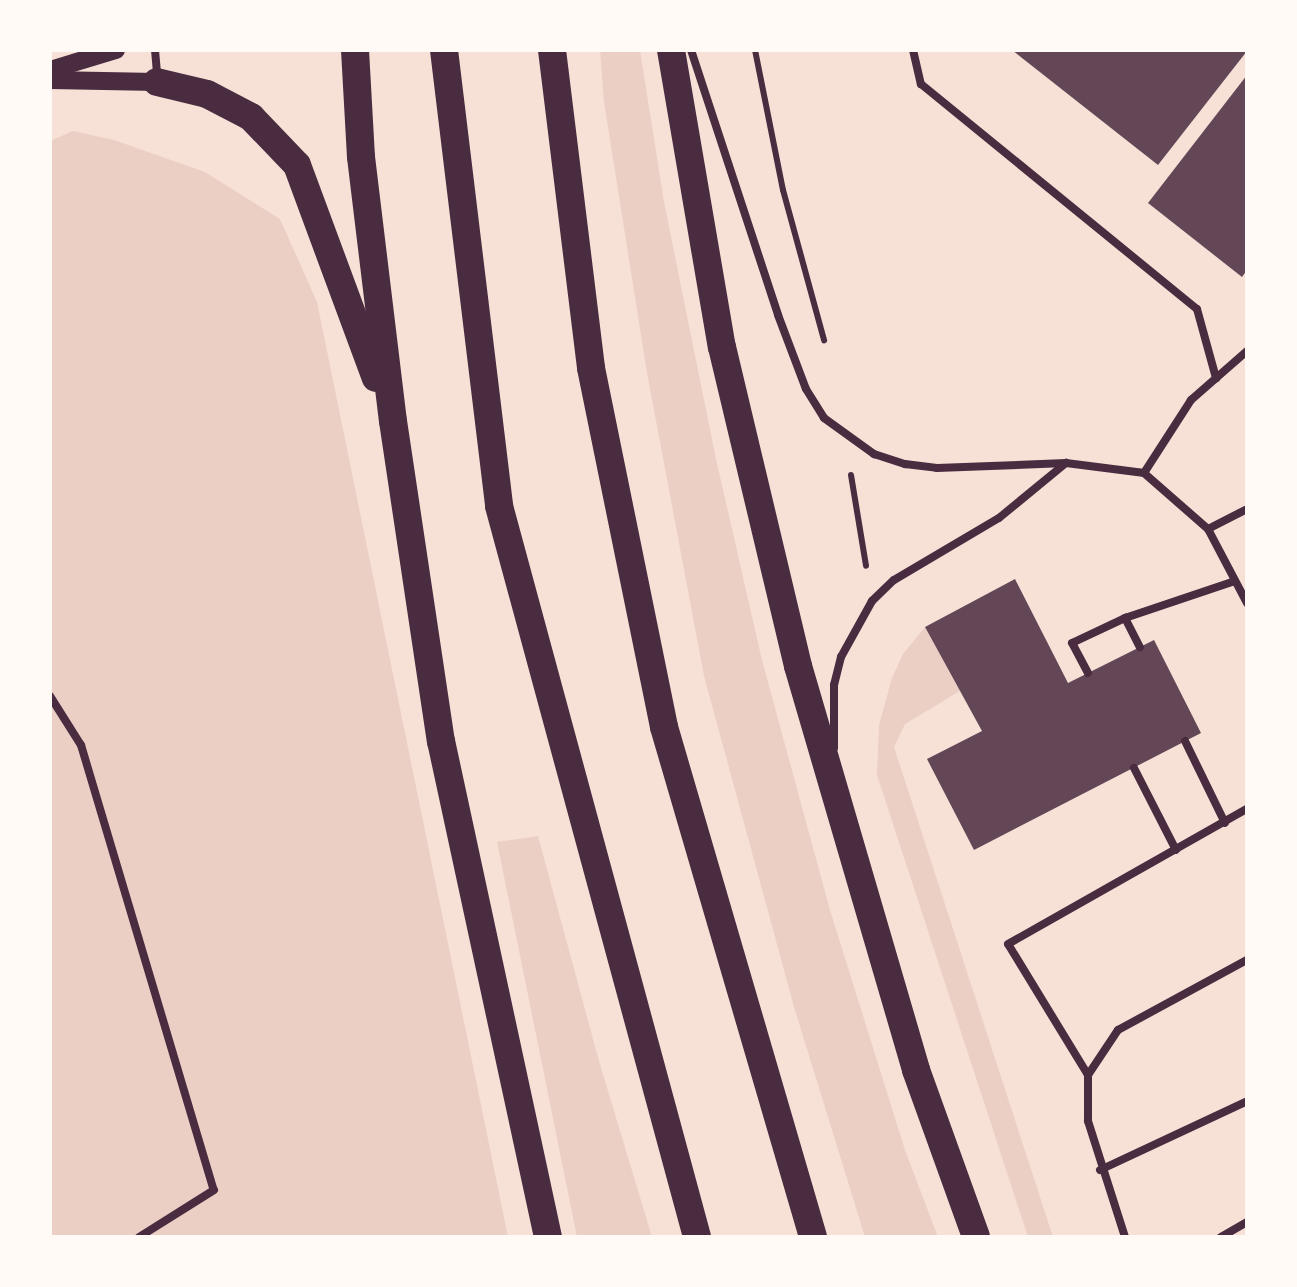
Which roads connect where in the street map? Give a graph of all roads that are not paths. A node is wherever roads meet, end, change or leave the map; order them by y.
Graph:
1 (116, 50) edge
2 (155, 50) edge
3 (355, 50) edge
4 (444, 50) edge
5 (552, 50) edge
6 (672, 50) edge
7 (691, 50) edge
8 (912, 50) edge
9 (50, 70) edge
10 (50, 80) edge
11 (157, 82) junction
12 (1247, 351) edge
13 (1216, 378) junction
14 (393, 421) junction
15 (1066, 463) junction
16 (1144, 474) junction
17 (1247, 509) edge
18 (1208, 529) junction
19 (1235, 581) junction
20 (1247, 604) edge
21 (1124, 618) junction
22 (1140, 647) dead end
23 (1088, 674) dead end
24 (50, 696) edge
25 (1184, 741) dead end
26 (1134, 768) dead end
27 (833, 792) junction
28 (1247, 809) edge
29 (1224, 822) junction
30 (1176, 850) junction
31 (1247, 960) edge
32 (1088, 1075) junction
33 (1247, 1101) edge
34 (1100, 1170) junction
35 (1247, 1222) edge
36 (139, 1237) edge
37 (548, 1237) edge
38 (697, 1237) edge
39 (812, 1237) edge
40 (976, 1237) edge
41 (1125, 1237) edge
42 (1222, 1237) edge

1 - 9 street
2 - 11 lane
3 - 14 highway
4 - 38 highway
5 - 39 highway
6 - 27 highway
7 - 15 lane
8 - 13 lane
10 - 11 street
11 - 14 highway
12 - 13 lane
13 - 16 lane
14 - 37 highway
15 - 16 lane
15 - 27 lane
16 - 18 lane
17 - 18 lane
18 - 19 lane
19 - 20 lane
19 - 21 lane
21 - 22 lane
21 - 23 lane
24 - 36 lane
25 - 29 lane
26 - 30 lane
27 - 40 highway
28 - 29 lane
29 - 30 lane
30 - 32 lane
31 - 32 lane
32 - 34 lane
33 - 34 lane
34 - 41 lane
35 - 42 lane

